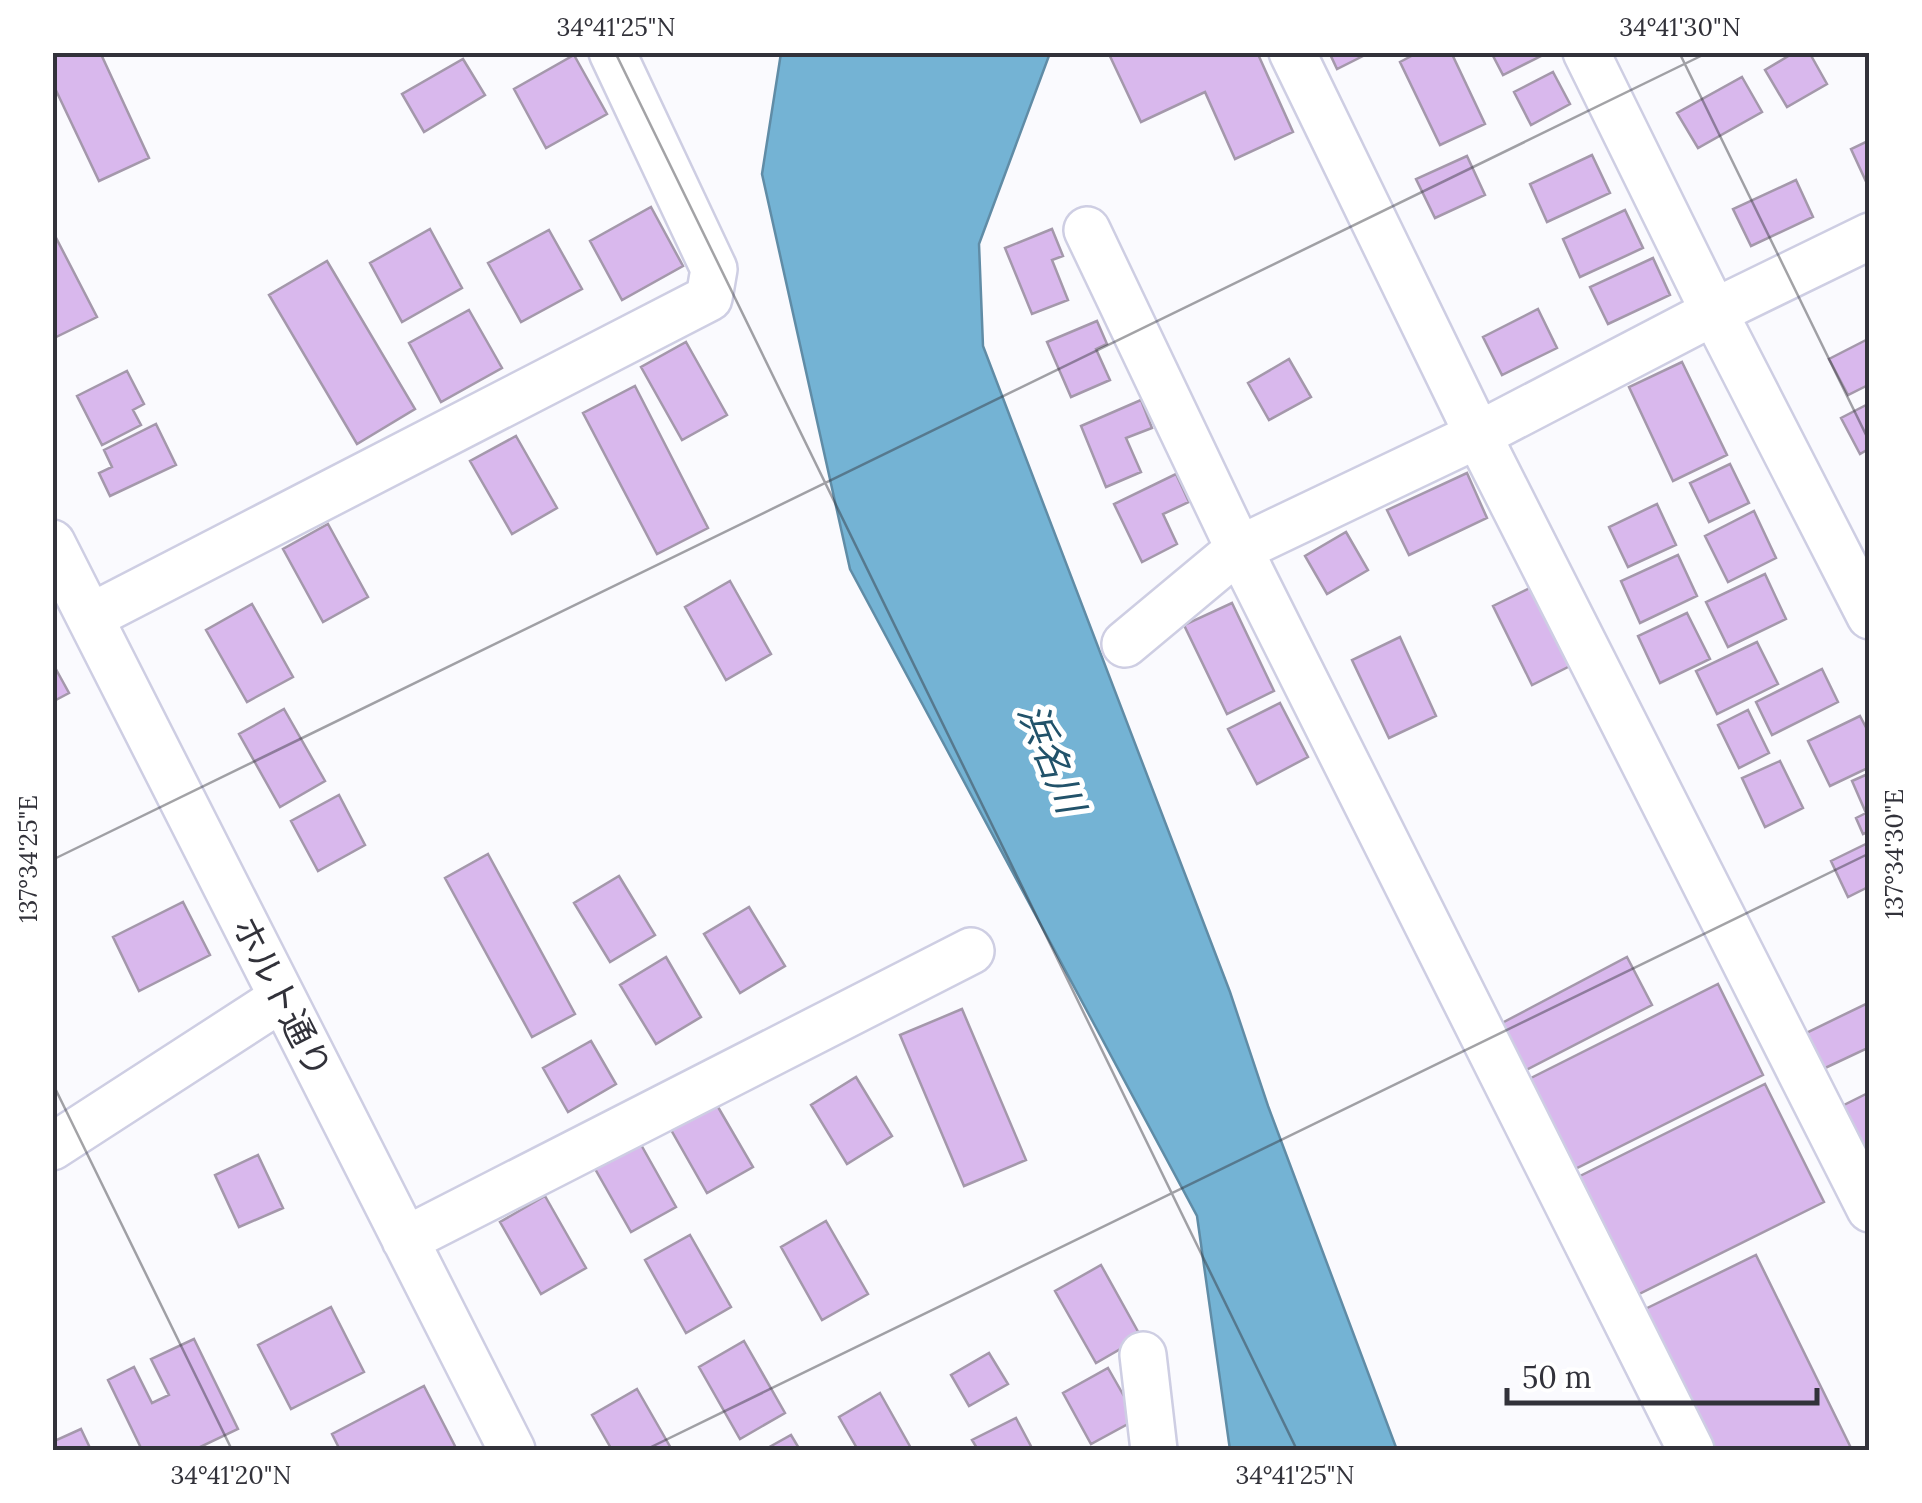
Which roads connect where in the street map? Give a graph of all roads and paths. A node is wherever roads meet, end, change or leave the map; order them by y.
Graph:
1 (612, 52) edge
2 (1292, 52) edge
3 (1586, 52) edge
4 (1087, 230) dead end
5 (1870, 236) edge
6 (1714, 312) junction
7 (1478, 436) junction
8 (52, 543) edge
9 (1238, 549) junction
10 (1870, 616) edge
11 (90, 617) junction
12 (1125, 644) dead end
13 (971, 951) dead end
14 (282, 998) junction
15 (52, 1146) edge
16 (1870, 1210) edge
17 (405, 1240) junction
18 (1143, 1355) dead end
19 (512, 1450) edge
20 (1154, 1450) edge
21 (1691, 1450) edge

1 - 11 street
2 - 7 street
3 - 6 street
4 - 9 street
5 - 6 street
6 - 7 street
6 - 10 street
7 - 9 street
7 - 16 street
8 - 11 street, ホルト通り
9 - 12 street
9 - 21 street
11 - 14 street, ホルト通り
13 - 17 street
14 - 15 street
14 - 17 street, ホルト通り
17 - 19 street, ホルト通り
18 - 20 street

